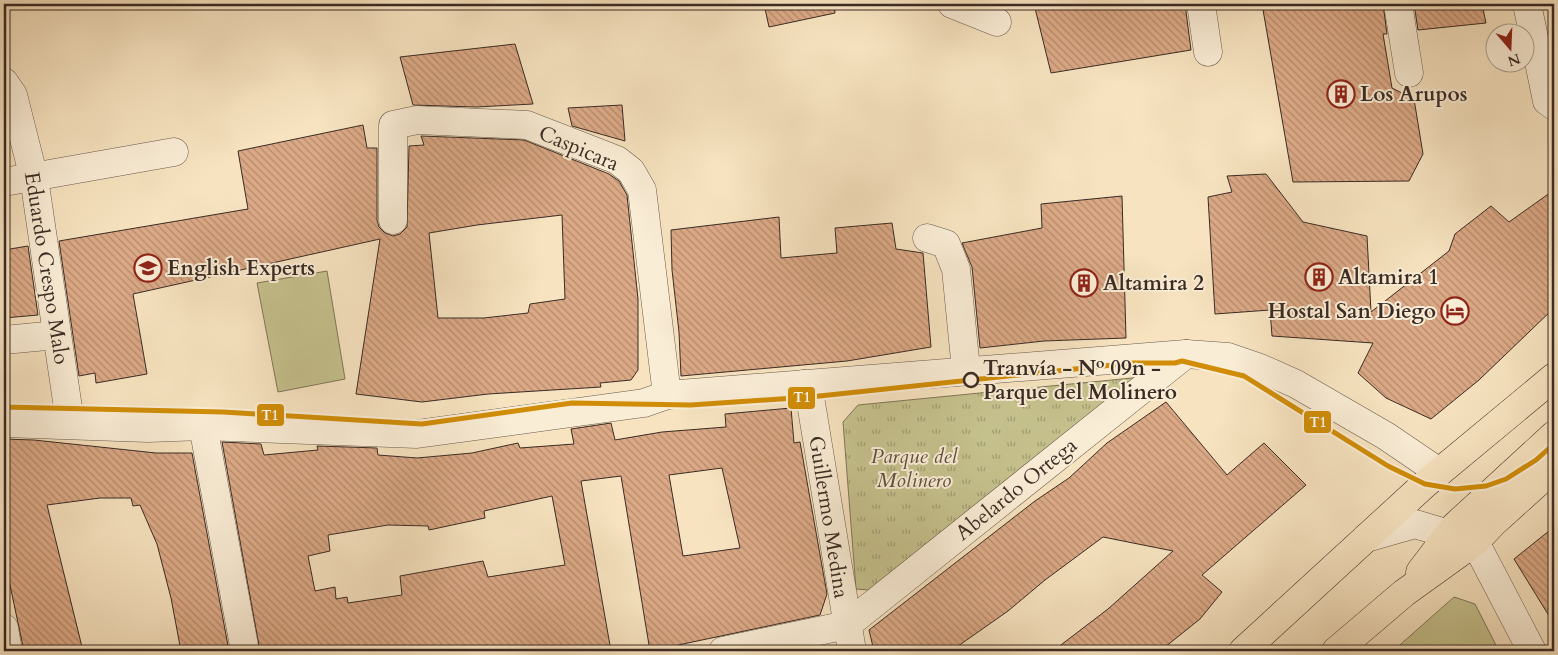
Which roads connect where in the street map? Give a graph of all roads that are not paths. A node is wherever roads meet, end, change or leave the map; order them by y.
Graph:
1 (952, 4) edge
2 (1201, 4) edge
3 (1398, 4) edge
4 (1527, 4) edge
5 (997, 22) dead end
6 (1208, 52) dead end
7 (1409, 73) dead end
8 (4, 82) edge
9 (1554, 106) edge
10 (174, 152) dead end
11 (34, 178) junction
12 (4, 182) edge
13 (393, 220) dead end
14 (927, 238) dead end
15 (57, 335) junction
16 (4, 340) edge
17 (1186, 354) junction
18 (966, 370) junction
19 (1554, 376) edge
20 (804, 384) junction
21 (667, 396) junction
22 (4, 423) edge
23 (78, 425) junction
24 (202, 426) junction
25 (1554, 435) edge
26 (1554, 468) edge
27 (1439, 472) junction
28 (1506, 479) junction
29 (1448, 534) junction
30 (1366, 538) junction
31 (1475, 542) junction
32 (1404, 593) junction
33 (847, 625) junction
34 (4, 628) edge
35 (8, 651) edge
36 (245, 651) edge
37 (723, 651) edge
38 (852, 651) edge
39 (1243, 651) edge
40 (1336, 651) edge
41 (1532, 651) edge

1 - 5 street
2 - 6 street
3 - 7 street
4 - 9 street
8 - 11 street, Eduardo Crespo Malo
10 - 11 street
11 - 12 street
11 - 15 street, Eduardo Crespo Malo
13 - 21 street, Caspicara
14 - 18 street
15 - 16 street
15 - 23 street, Eduardo Crespo Malo
17 - 18 street
17 - 27 street
17 - 33 street, Abelardo Ortega
18 - 20 street
19 - 27 main road
20 - 21 street
20 - 33 street, Guillermo Medina
21 - 24 street
22 - 23 street
23 - 24 street
24 - 36 street
25 - 28 main road
26 - 31 main road
27 - 30 main road
28 - 29 main road
28 - 31 main road
29 - 30 street
29 - 31 street
29 - 32 main road
30 - 39 main road
31 - 32 main road
31 - 41 street
32 - 40 main road
33 - 37 street
33 - 38 street, Guillermo Medina
34 - 35 street

